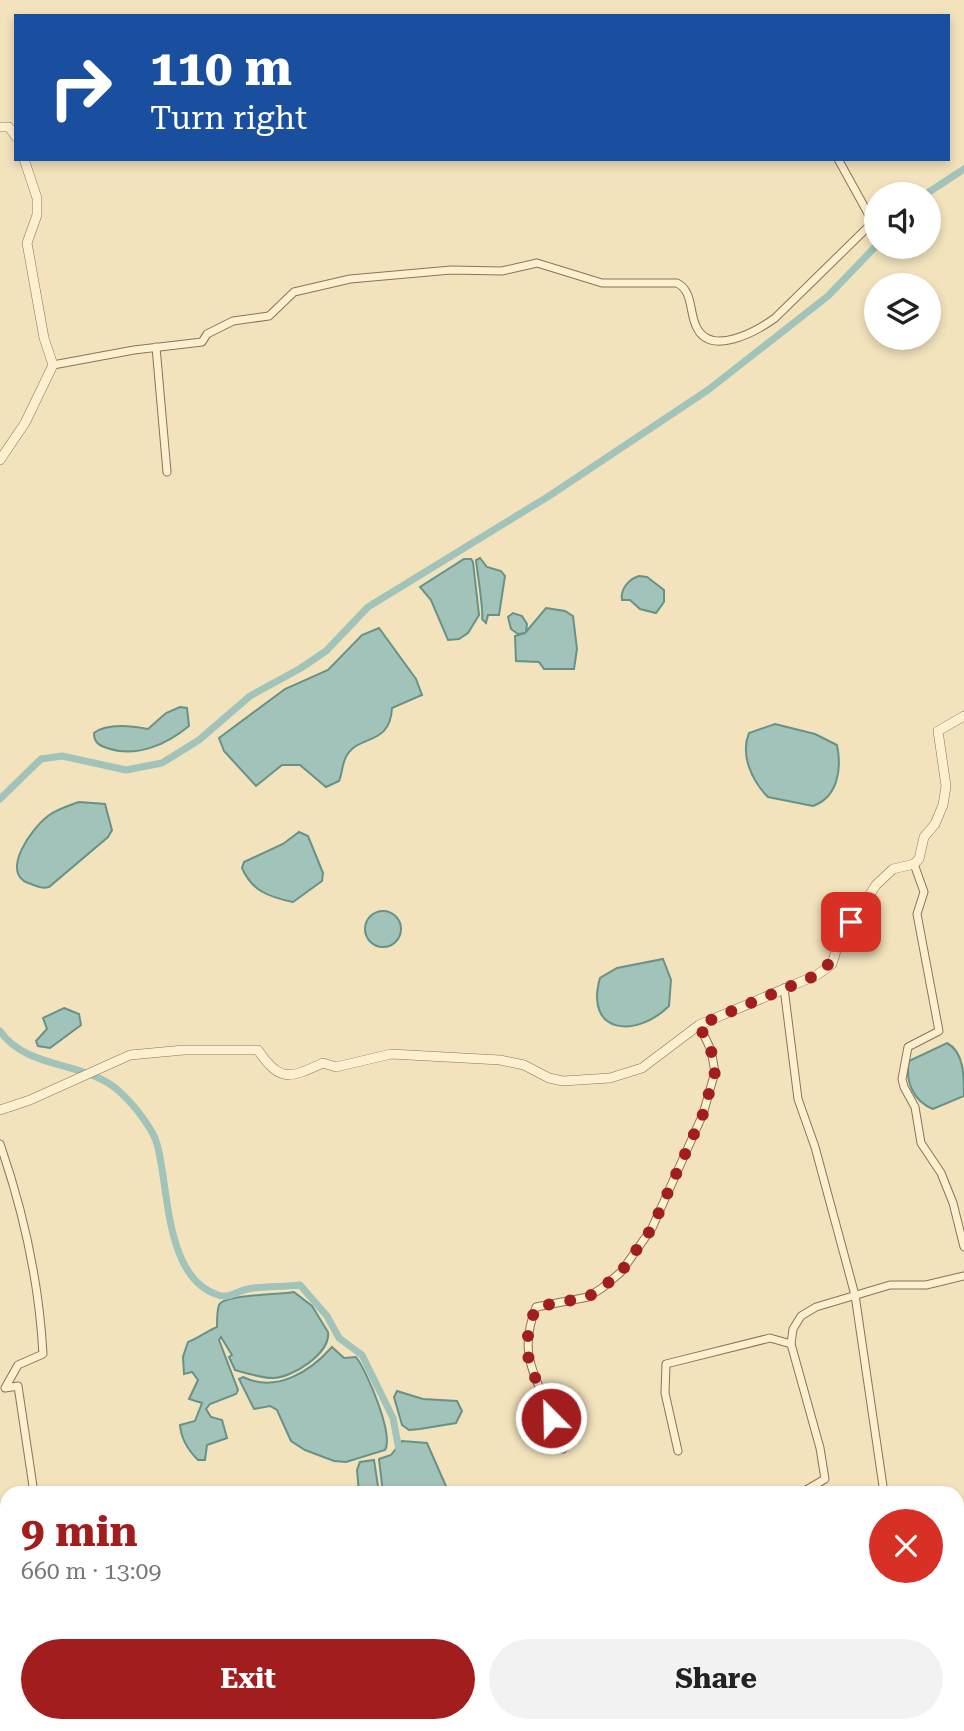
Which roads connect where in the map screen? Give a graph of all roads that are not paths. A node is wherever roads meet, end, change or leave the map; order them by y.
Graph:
1 (0, 127) edge
2 (14, 134) edge
3 (25, 161) edge
4 (839, 161) edge
5 (156, 347) junction
6 (52, 365) junction
7 (0, 460) edge
8 (167, 472) dead end
9 (964, 716) edge
10 (914, 863) junction
11 (783, 988) junction
12 (699, 1025) junction
13 (0, 1110) edge
14 (0, 1144) edge
15 (964, 1247) edge
16 (964, 1276) edge
17 (855, 1295) junction
18 (791, 1345) junction
19 (2, 1388) edge
20 (564, 1449) dead end
21 (678, 1451) dead end
22 (33, 1486) edge
23 (813, 1486) edge
24 (883, 1486) edge

1 - 2 street
3 - 6 street
4 - 5 street
5 - 6 street
5 - 8 street
6 - 7 street
9 - 10 street
10 - 11 street
10 - 15 street
11 - 12 street
11 - 17 street
12 - 13 street
12 - 20 street
14 - 19 street
16 - 17 street
17 - 18 street
17 - 24 street
18 - 21 street
18 - 23 street
19 - 22 street

